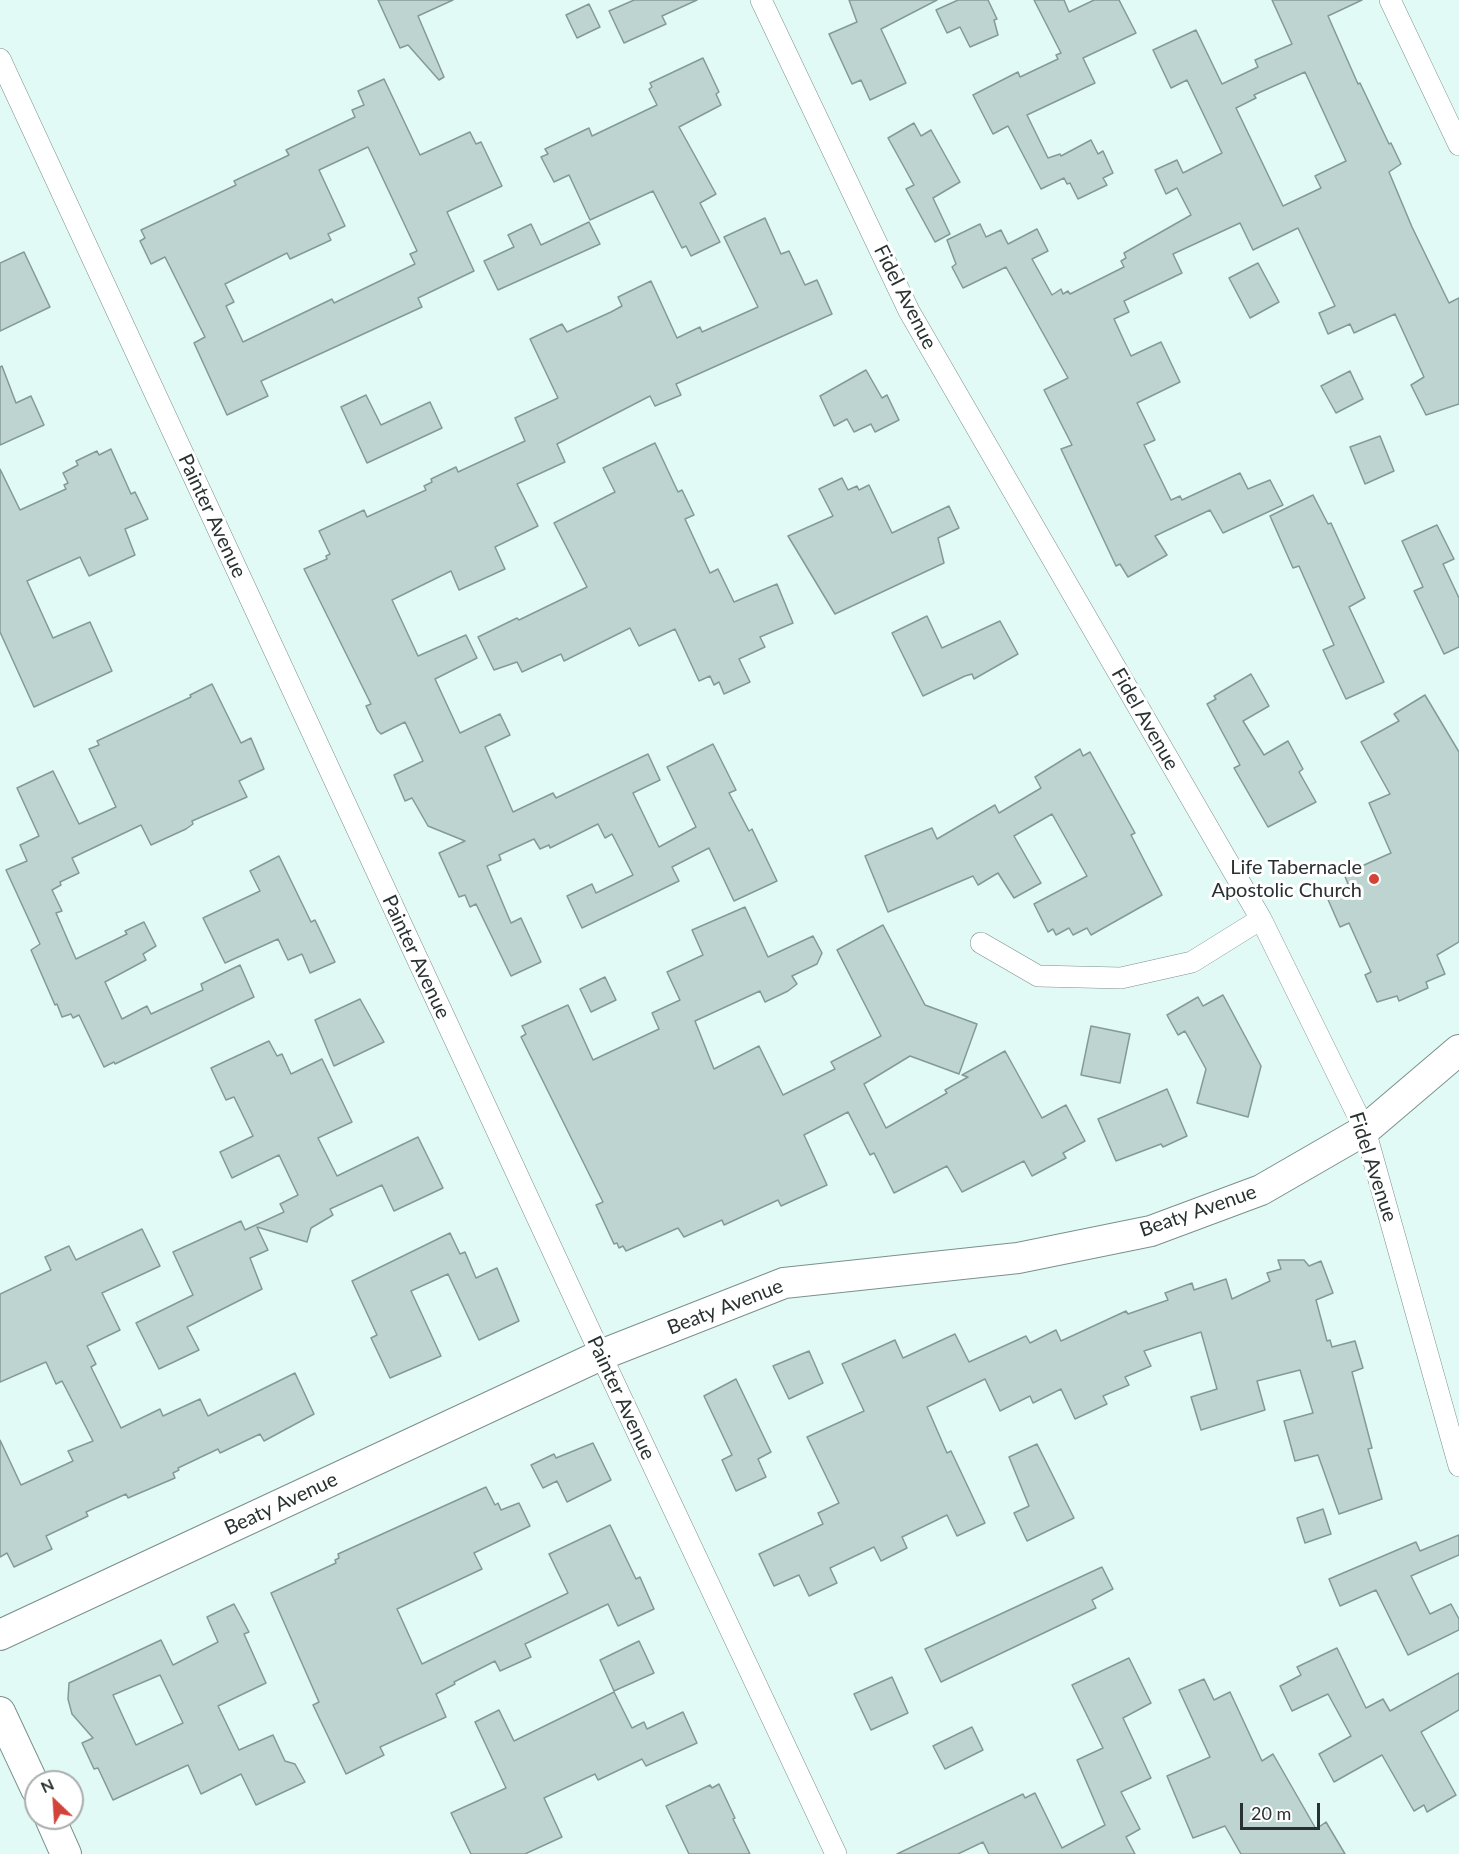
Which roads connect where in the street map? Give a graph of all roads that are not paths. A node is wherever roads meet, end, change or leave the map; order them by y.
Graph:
1 (761, 0) edge
2 (1390, 0) edge
3 (0, 59) edge
4 (1459, 145) edge
5 (1261, 919) junction
6 (981, 943) dead end
7 (1459, 1050) edge
8 (1365, 1130) junction
9 (601, 1355) junction
10 (1459, 1466) edge
11 (0, 1635) edge
12 (0, 1712) edge
13 (27, 1770) edge
14 (55, 1830) edge
15 (66, 1854) edge
16 (836, 1854) edge

1 - 5 street, Fidel Avenue
2 - 4 street
3 - 9 street, Painter Avenue
5 - 6 street
5 - 8 street, Fidel Avenue
7 - 8 street, Beaty Avenue
8 - 9 street, Beaty Avenue
8 - 10 street, Fidel Avenue
9 - 11 street, Beaty Avenue
9 - 16 street, Painter Avenue
12 - 13 street
14 - 15 street

